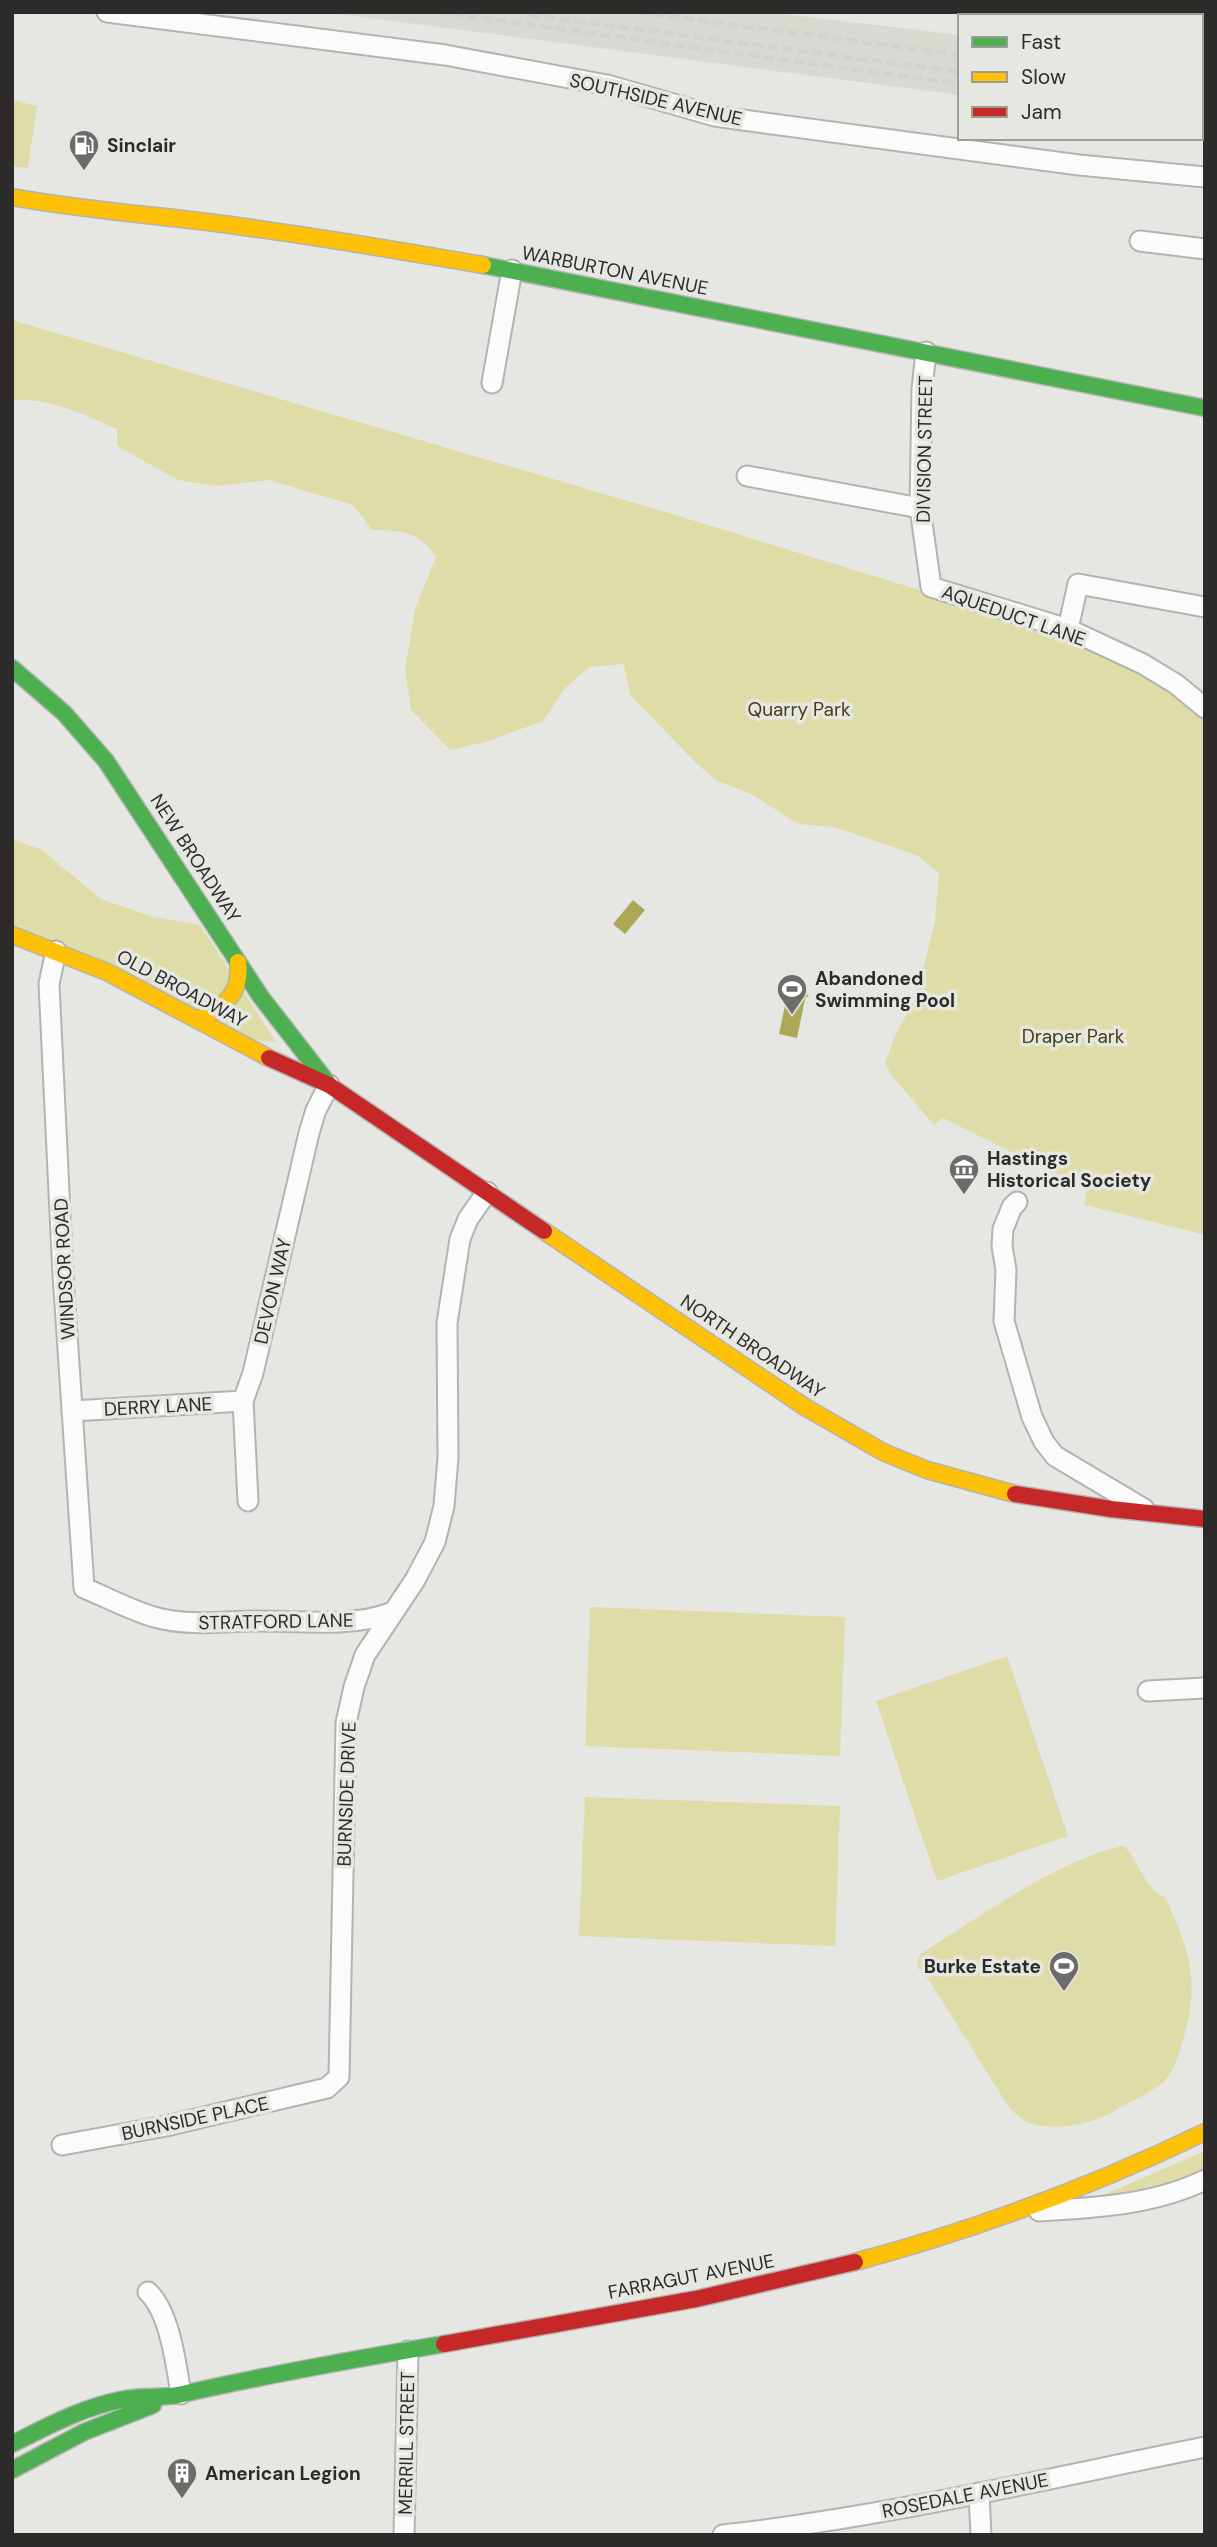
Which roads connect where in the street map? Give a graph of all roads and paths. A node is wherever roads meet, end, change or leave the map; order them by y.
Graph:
1 (107, 12) edge
2 (1205, 177) edge
3 (12, 197) edge
4 (1140, 240) dead end
5 (1205, 249) edge
6 (512, 270) junction
7 (926, 352) junction
8 (492, 383) dead end
9 (1205, 408) edge
10 (747, 476) dead end
11 (920, 508) junction
12 (931, 587) joint
13 (1205, 607) edge
14 (1068, 629) junction
15 (12, 668) edge
16 (1205, 708) edge
17 (12, 935) edge
18 (56, 951) junction
19 (238, 962) junction
20 (198, 1019) junction
21 (329, 1085) junction
22 (487, 1192) junction
23 (1017, 1202) dead end
24 (243, 1401) junction
25 (72, 1412) junction
26 (248, 1501) dead end
27 (1151, 1514) junction
28 (1205, 1518) edge
29 (84, 1588) joint
30 (390, 1614) junction
31 (1205, 1688) edge
32 (1148, 1691) dead end
33 (327, 2088) joint
34 (1205, 2132) edge
35 (62, 2145) dead end
36 (1205, 2180) edge
37 (1013, 2213) junction
38 (148, 2292) dead end
39 (408, 2351) junction
40 (174, 2395) junction
41 (12, 2444) edge
42 (1205, 2446) edge
43 (12, 2470) edge
44 (979, 2493) junction
45 (404, 2535) edge
46 (723, 2535) edge
47 (981, 2535) edge

1 - 2 street, SOUTHSIDE AVENUE
3 - 6 main road, WARBURTON AVENUE
4 - 5 street
6 - 7 main road, WARBURTON AVENUE
6 - 8 street
7 - 9 main road, WARBURTON AVENUE
7 - 11 street, DIVISION STREET
10 - 11 street
11 - 12 street, DIVISION STREET
12 - 14 street, AQUEDUCT LANE
13 - 14 street
14 - 16 street, AQUEDUCT LANE
15 - 19 main road, NEW BROADWAY
17 - 18 main road, OLD BROADWAY
18 - 20 main road, OLD BROADWAY
18 - 25 street, WINDSOR ROAD
19 - 20 main road
19 - 21 main road, NEW BROADWAY
20 - 21 main road, OLD BROADWAY
21 - 22 main road, NORTH BROADWAY
21 - 24 street, DEVON WAY
22 - 27 main road, NORTH BROADWAY
22 - 30 street, BURNSIDE DRIVE
23 - 27 street
24 - 25 street, DERRY LANE
24 - 26 street, DEVON WAY
25 - 29 street, WINDSOR ROAD
27 - 28 main road, NORTH BROADWAY
29 - 30 street, STRATFORD LANE
30 - 33 street, BURNSIDE DRIVE
31 - 32 street
33 - 35 street, BURNSIDE PLACE
34 - 37 main road, FARRAGUT AVENUE
36 - 37 street
37 - 39 main road, FARRAGUT AVENUE
38 - 40 street
39 - 40 main road, FARRAGUT AVENUE
39 - 45 street, MERRILL STREET
40 - 41 main road, FARRAGUT AVENUE
40 - 43 main road, FARRAGUT AVENUE
42 - 44 street, ROSEDALE AVENUE
44 - 46 street, ROSEDALE AVENUE
44 - 47 street

